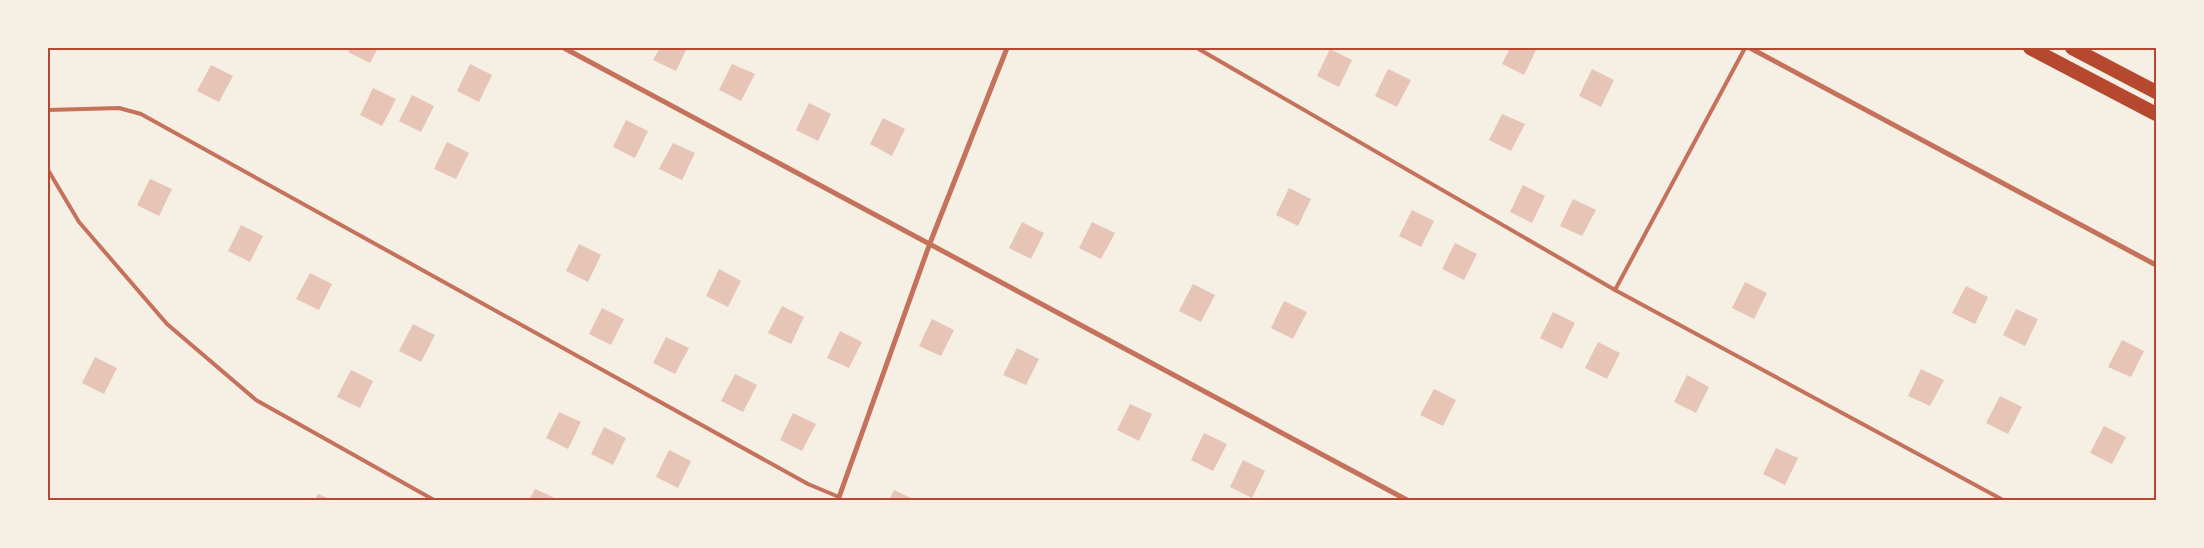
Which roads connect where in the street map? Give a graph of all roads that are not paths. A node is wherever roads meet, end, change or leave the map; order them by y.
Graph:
1 (564, 48) edge
2 (1007, 48) edge
3 (1197, 48) edge
4 (1745, 48) edge
5 (1750, 48) edge
6 (2030, 48) edge
7 (2072, 48) edge
8 (2156, 92) edge
9 (48, 110) edge
10 (2156, 114) edge
11 (48, 170) edge
12 (930, 243) junction
13 (2156, 265) edge
14 (1615, 290) junction
15 (838, 499) edge
16 (434, 500) edge
17 (1407, 500) edge
18 (2003, 500) edge

1 - 12 street
2 - 12 street
3 - 14 lane
4 - 14 lane
5 - 13 street
6 - 10 highway
7 - 8 highway
9 - 15 lane
11 - 16 lane
12 - 15 street
12 - 17 street
14 - 18 lane

